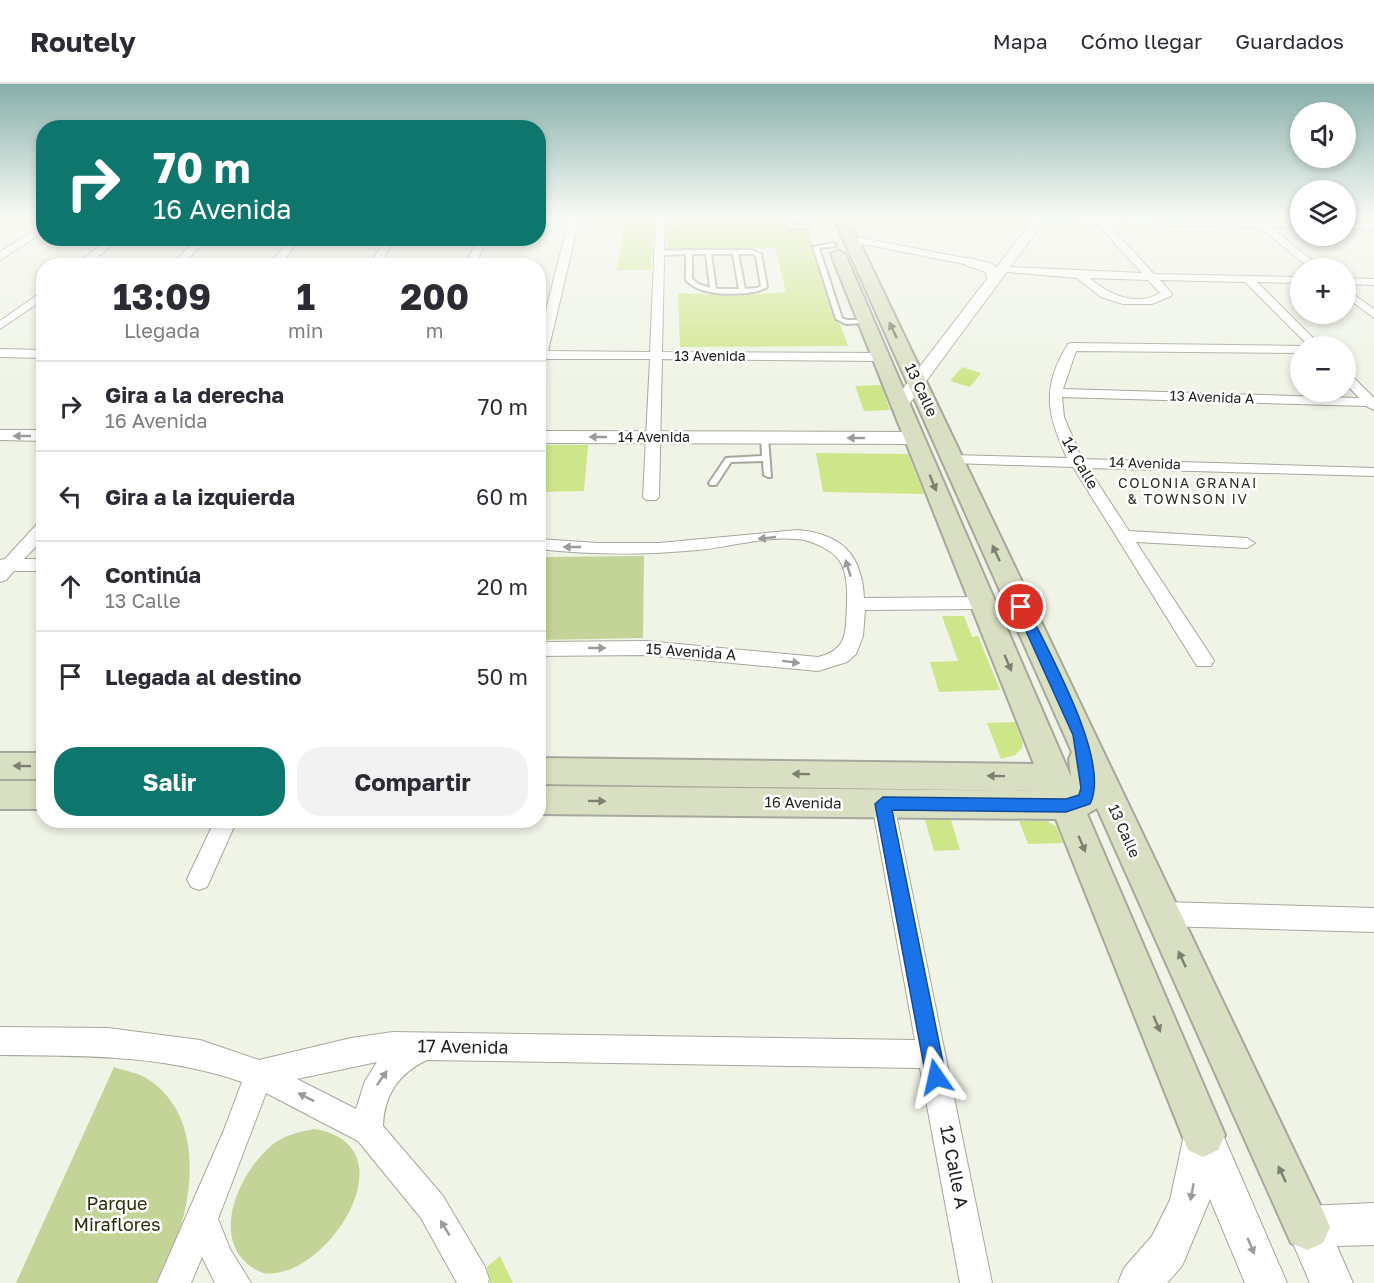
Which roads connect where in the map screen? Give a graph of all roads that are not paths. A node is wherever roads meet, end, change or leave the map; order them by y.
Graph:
1 (560, 272) edge
2 (658, 272) edge
3 (689, 272) edge
4 (710, 272) edge
5 (739, 272) edge
6 (762, 272) edge
7 (852, 272) edge
8 (857, 272) edge
9 (1003, 272) edge
10 (1034, 272) edge
11 (1147, 272) edge
12 (1080, 275) junction
13 (1152, 277) junction
14 (1248, 279) junction
15 (1290, 280) edge
16 (1356, 281) edge
17 (1374, 282) edge
18 (742, 290) junction
19 (712, 291) junction
20 (36, 299) edge
21 (1356, 300) edge
22 (1374, 315) edge
23 (0, 326) edge
24 (546, 331) edge
25 (1305, 336) edge
26 (1290, 349) edge
27 (0, 353) edge
28 (36, 354) edge
29 (546, 356) edge
30 (656, 356) junction
31 (880, 357) junction
32 (1356, 387) edge
33 (914, 393) junction
34 (1054, 393) junction
35 (1372, 404) edge
36 (0, 435) edge
37 (36, 436) edge
38 (546, 437) edge
39 (653, 437) junction
40 (764, 437) junction
41 (914, 438) junction
42 (766, 458) junction
43 (952, 459) junction
44 (1077, 461) junction
45 (1374, 472) edge
46 (768, 475) dead end
47 (713, 483) dead end
48 (651, 496) dead end
49 (36, 535) edge
50 (1124, 536) junction
51 (1247, 543) dead end
52 (546, 544) edge
53 (36, 566) edge
54 (3, 569) edge
55 (982, 603) junction
56 (857, 604) junction
57 (546, 649) edge
58 (1204, 661) dead end
59 (1080, 735) junction
60 (0, 766) edge
61 (36, 766) edge
62 (546, 771) edge
63 (1061, 791) junction
64 (0, 795) edge
65 (36, 795) edge
66 (546, 800) edge
67 (883, 804) junction
68 (222, 828) edge
69 (200, 879) dead end
70 (1162, 914) junction
71 (1374, 920) edge
72 (0, 1041) edge
73 (425, 1047) junction
74 (932, 1054) junction
75 (259, 1074) junction
76 (368, 1131) junction
77 (1203, 1135) junction
78 (202, 1219) junction
79 (1374, 1224) edge
80 (1307, 1227) junction
81 (473, 1279) dead end
82 (172, 1283) edge
83 (235, 1283) edge
84 (976, 1283) edge
85 (1138, 1283) edge
86 (1266, 1283) edge
87 (1332, 1283) edge

1 - 24 street
2 - 30 street
3 - 19 lane
4 - 19 lane
5 - 18 lane
6 - 18 lane
7 - 31 main road, 13 Calle
33 -> 8 main road, 13 Calle
9 - 33 street
10 - 12 street
11 - 13 street
12 - 13 street
12 - 13 street
13 - 14 street
14 - 15 street
14 - 25 street
16 - 17 street
18 - 19 lane
20 - 23 street
21 - 22 street
26 - 34 street, 14 Calle
27 - 28 street
29 - 30 street, 13 Avenida
30 - 31 street, 13 Avenida
30 - 39 street
31 - 33 main road, 13 Calle
32 - 35 street
33 - 41 main road, 13 Calle
33 - 43 main road, 13 Calle
34 - 35 street, 13 Avenida A
34 - 44 street, 14 Calle
37 -> 36 street
39 -> 38 street, 14 Avenida
39 - 40 street, 14 Avenida
39 - 48 street
41 -> 40 street, 14 Avenida
40 - 42 lane
41 -> 55 main road, 13 Calle
42 - 46 lane
42 - 47 lane
43 - 44 street, 14 Avenida
59 -> 43 main road, 13 Calle
44 - 45 street, 14 Avenida
44 - 50 street, 14 Calle
49 - 54 street
50 - 51 street
50 - 58 street, 14 Calle
56 -> 52 street
53 - 54 street
55 - 56 street
55 -> 63 main road, 13 Calle
57 -> 56 street, 15 Avenida A
59 - 63 main road
59 - 70 main road, 13 Calle
61 -> 60 main road
63 -> 62 main road, 16 Avenida
63 - 67 main road, 16 Avenida
63 -> 77 main road, 13 Calle
64 - 65 main road
66 -> 67 main road, 16 Avenida
67 - 74 street, 12 Calle A
68 - 69 street
70 - 71 street
80 -> 70 main road, 13 Calle
72 - 75 street
73 - 74 street, 17 Avenida
73 - 75 street, 17 Avenida
76 -> 73 street
74 - 84 street, 12 Calle A
76 -> 75 street
75 - 78 street
81 -> 76 street
77 -> 85 street
77 -> 86 street, 13 Calle
78 - 82 street
78 - 83 street
79 - 80 street
80 - 87 street, 13 Calle

